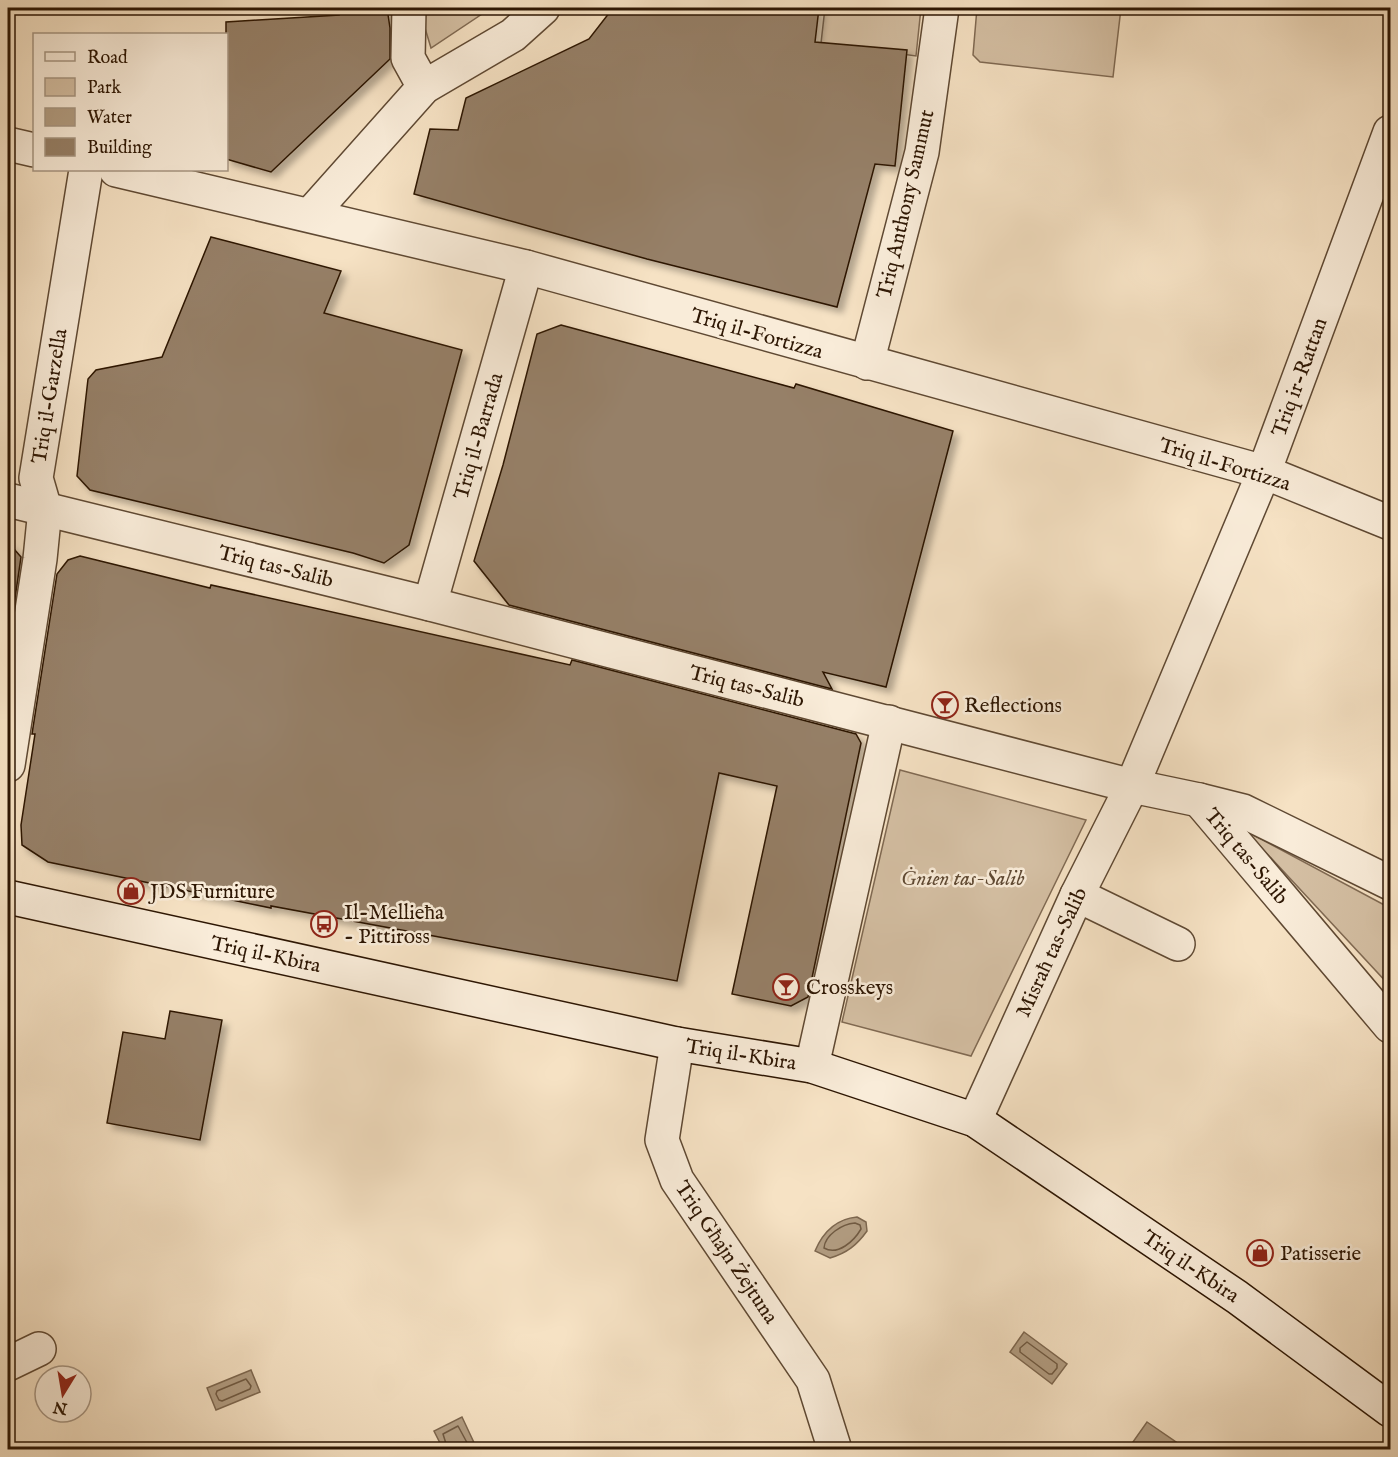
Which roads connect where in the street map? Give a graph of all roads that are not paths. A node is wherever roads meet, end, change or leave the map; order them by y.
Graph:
1 (409, 8) edge
2 (543, 8) edge
3 (942, 8) edge
4 (424, 87) junction
5 (1390, 132) edge
6 (8, 144) edge
7 (33, 150) edge
8 (86, 171) edge
9 (120, 171) edge
10 (310, 215) junction
11 (526, 267) junction
12 (867, 363) junction
13 (1264, 472) junction
14 (8, 500) edge
15 (45, 509) junction
16 (1390, 523) edge
17 (430, 604) junction
18 (889, 722) junction
19 (8, 765) edge
20 (1132, 786) junction
21 (1199, 800) junction
22 (1390, 883) edge
23 (1077, 895) junction
24 (8, 897) edge
25 (1178, 944) dead end
26 (1390, 1026) edge
27 (677, 1044) junction
28 (812, 1066) junction
29 (975, 1120) junction
30 (39, 1349) dead end
31 (8, 1364) edge
32 (1390, 1410) edge
33 (835, 1449) edge

1 - 4 street
2 - 4 street
3 - 12 street, Triq Anthony Sammut
4 - 10 street
5 - 13 street, Triq ir-Rattan
6 - 7 street
8 - 15 street, Triq il-Garzella
9 - 10 street, Triq il-Fortizza
10 - 11 street, Triq il-Fortizza
11 - 12 street, Triq il-Fortizza
11 - 17 street, Triq il-Barrada
12 - 13 street, Triq il-Fortizza
13 - 16 street, Triq il-Fortizza
13 - 20 street, Triq ir-Rattan
14 - 15 street, Triq tas-Salib
15 - 17 street, Triq tas-Salib
15 - 19 street, Triq il-Garzella
17 - 18 street, Triq tas-Salib
18 - 20 street, Triq tas-Salib
18 - 28 street
20 - 21 street, Triq tas-Salib
20 - 23 street, Misraħ tas-Salib
21 - 22 street
21 - 26 street, Triq tas-Salib
23 - 25 street
23 - 29 street, Misraħ tas-Salib
24 - 27 street, Triq il-Kbira
27 - 28 street, Triq il-Kbira
27 - 33 street, Triq Għajn Żejtuna
28 - 29 street, Triq il-Kbira
29 - 32 street, Triq il-Kbira
30 - 31 street

